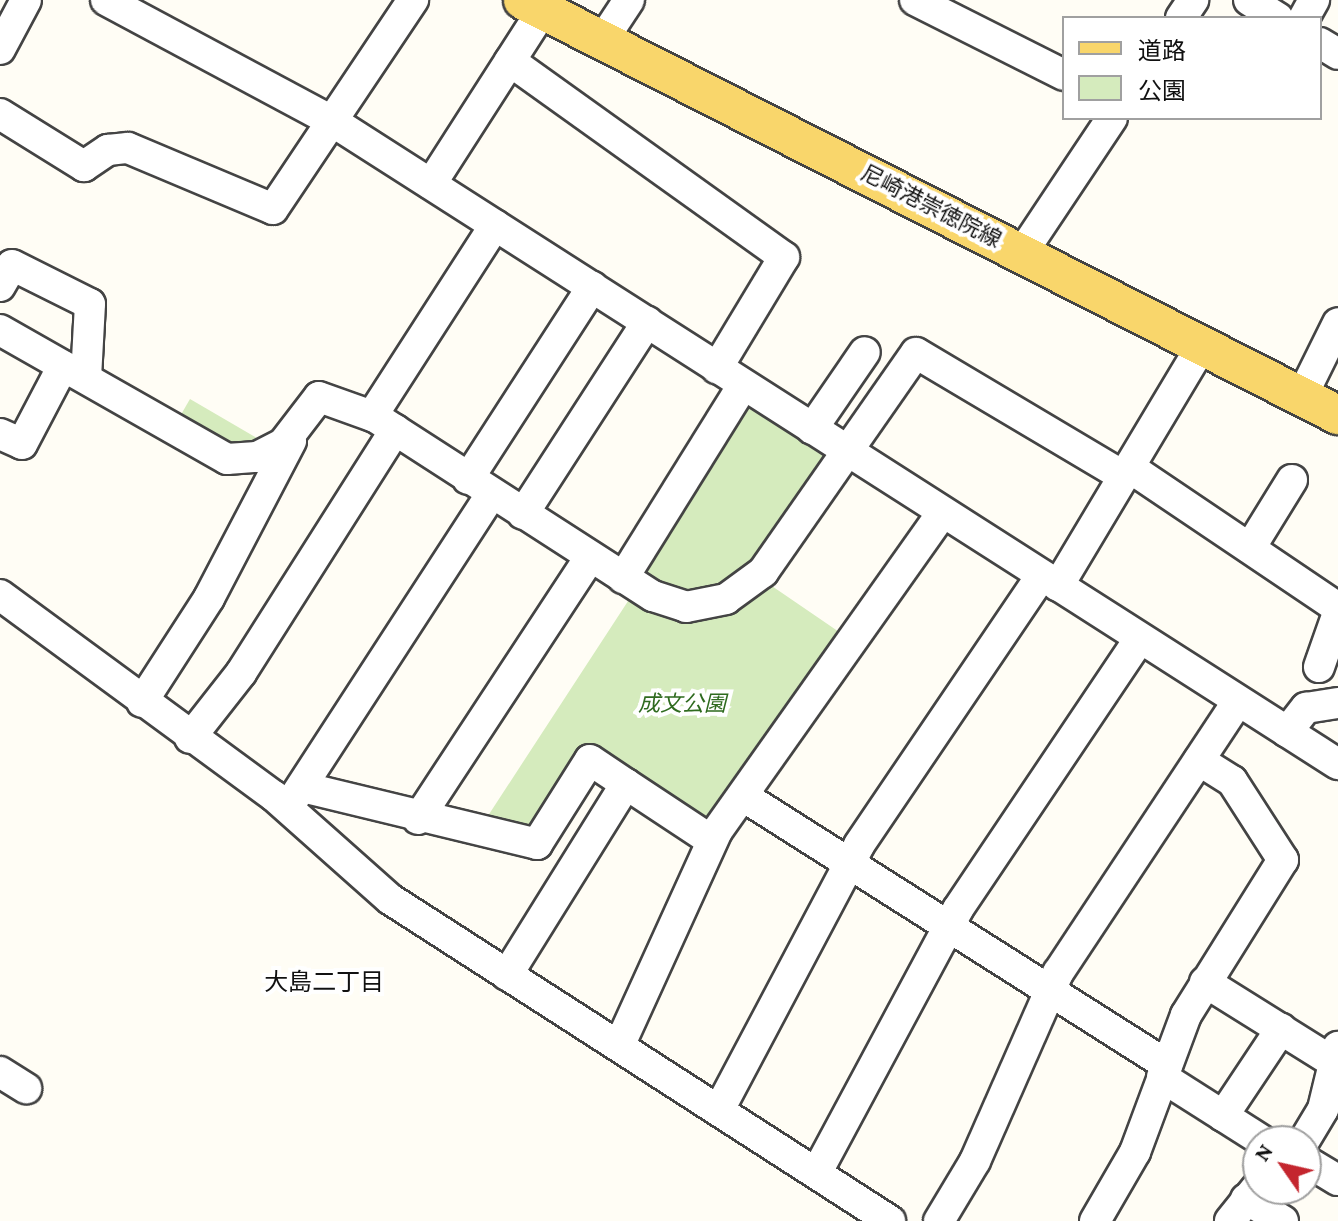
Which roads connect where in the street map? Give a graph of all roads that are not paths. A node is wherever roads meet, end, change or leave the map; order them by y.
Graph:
1 (26, 0) edge
2 (106, 0) edge
3 (413, 0) edge
4 (629, 0) edge
5 (915, 0) edge
6 (1249, 0) edge
7 (532, 6) edge
8 (1275, 16) edge
9 (602, 41) junction
10 (0, 49) edge
11 (510, 61) junction
12 (1062, 74) edge
13 (0, 114) edge
14 (1111, 120) edge
15 (332, 121) junction
16 (431, 184) junction
17 (495, 225) junction
18 (1022, 253) junction
19 (0, 286) edge
20 (592, 287) junction
21 (647, 322) junction
22 (1338, 323) edge
23 (0, 330) edge
24 (1202, 345) junction
25 (865, 352) dead end
26 (717, 368) junction
27 (75, 372) junction
28 (743, 385) junction
29 (1302, 396) junction
30 (1338, 415) edge
31 (302, 423) junction
32 (383, 423) junction
33 (812, 429) junction
34 (0, 434) edge
35 (850, 453) junction
36 (1126, 471) junction
37 (1292, 480) dead end
38 (480, 486) junction
39 (942, 513) junction
40 (523, 514) junction
41 (1250, 548) junction
42 (590, 557) junction
43 (623, 578) junction
44 (1049, 581) junction
45 (0, 595) edge
46 (1338, 610) edge
47 (1140, 638) junction
48 (1319, 667) dead end
49 (1238, 701) junction
50 (142, 702) junction
51 (1338, 703) edge
52 (1287, 732) junction
53 (190, 738) junction
54 (1199, 760) junction
55 (1338, 764) edge
56 (626, 784) junction
57 (743, 796) junction
58 (295, 798) junction
59 (418, 819) junction
60 (712, 841) junction
61 (849, 863) junction
62 (948, 926) junction
63 (507, 975) junction
64 (1205, 982) junction
65 (1050, 991) junction
66 (1281, 1029) junction
67 (620, 1044) junction
68 (1334, 1053) edge
69 (1165, 1071) junction
70 (0, 1072) edge
71 (26, 1088) dead end
72 (720, 1108) junction
73 (1223, 1116) junction
74 (1314, 1125) edge
75 (1242, 1128) edge
76 (817, 1172) junction
77 (1251, 1205) edge
78 (890, 1221) edge
79 (939, 1221) edge
80 (1095, 1221) edge
81 (1283, 1221) edge

1 - 10 street
2 - 15 street
3 - 15 street
4 - 9 street
5 - 12 street
6 - 8 street
7 - 9 main road, 尼崎港崇徳院線
7 - 11 street
9 - 18 main road, 尼崎港崇徳院線
11 - 16 street
11 - 26 street
13 - 15 street
14 - 18 street
15 - 16 street
16 - 17 street
17 - 20 street
17 - 32 street
18 - 24 main road, 尼崎港崇徳院線
19 - 27 street
20 - 21 street
20 - 38 street
21 - 26 street
21 - 40 street
22 - 29 street
23 - 27 street
24 - 29 main road, 尼崎港崇徳院線
24 - 36 street
25 - 33 street
26 - 28 street
27 - 31 street
27 - 34 street
28 - 33 street
28 - 43 street
29 - 30 main road, 尼崎港崇徳院線
31 - 32 street
31 - 50 street
32 - 38 street
32 - 53 street
33 - 35 street
35 - 36 street
35 - 39 street
35 - 43 street
36 - 41 street
36 - 44 street
37 - 41 street
38 - 40 street
38 - 58 street
39 - 44 street
39 - 57 street
40 - 42 street
41 - 46 street
42 - 43 street
42 - 59 street
44 - 47 street
44 - 61 street
45 - 50 street
46 - 48 street
47 - 49 street
47 - 62 street
49 - 52 street
49 - 54 street
50 - 53 street
51 - 52 street
52 - 55 street
53 - 58 street
54 - 64 street
54 - 65 street
56 - 59 street
56 - 60 street
56 - 63 street
57 - 60 street
57 - 61 street
58 - 59 street
58 - 63 street
60 - 67 street
61 - 62 street
61 - 72 street
62 - 65 street
62 - 76 street
63 - 67 street
64 - 66 street
64 - 69 street
65 - 69 street
65 - 79 street
66 - 68 street
66 - 73 street
67 - 72 street
68 - 74 street
69 - 73 street
69 - 80 street
70 - 71 street
72 - 76 street
73 - 75 street
76 - 78 street
77 - 81 street

